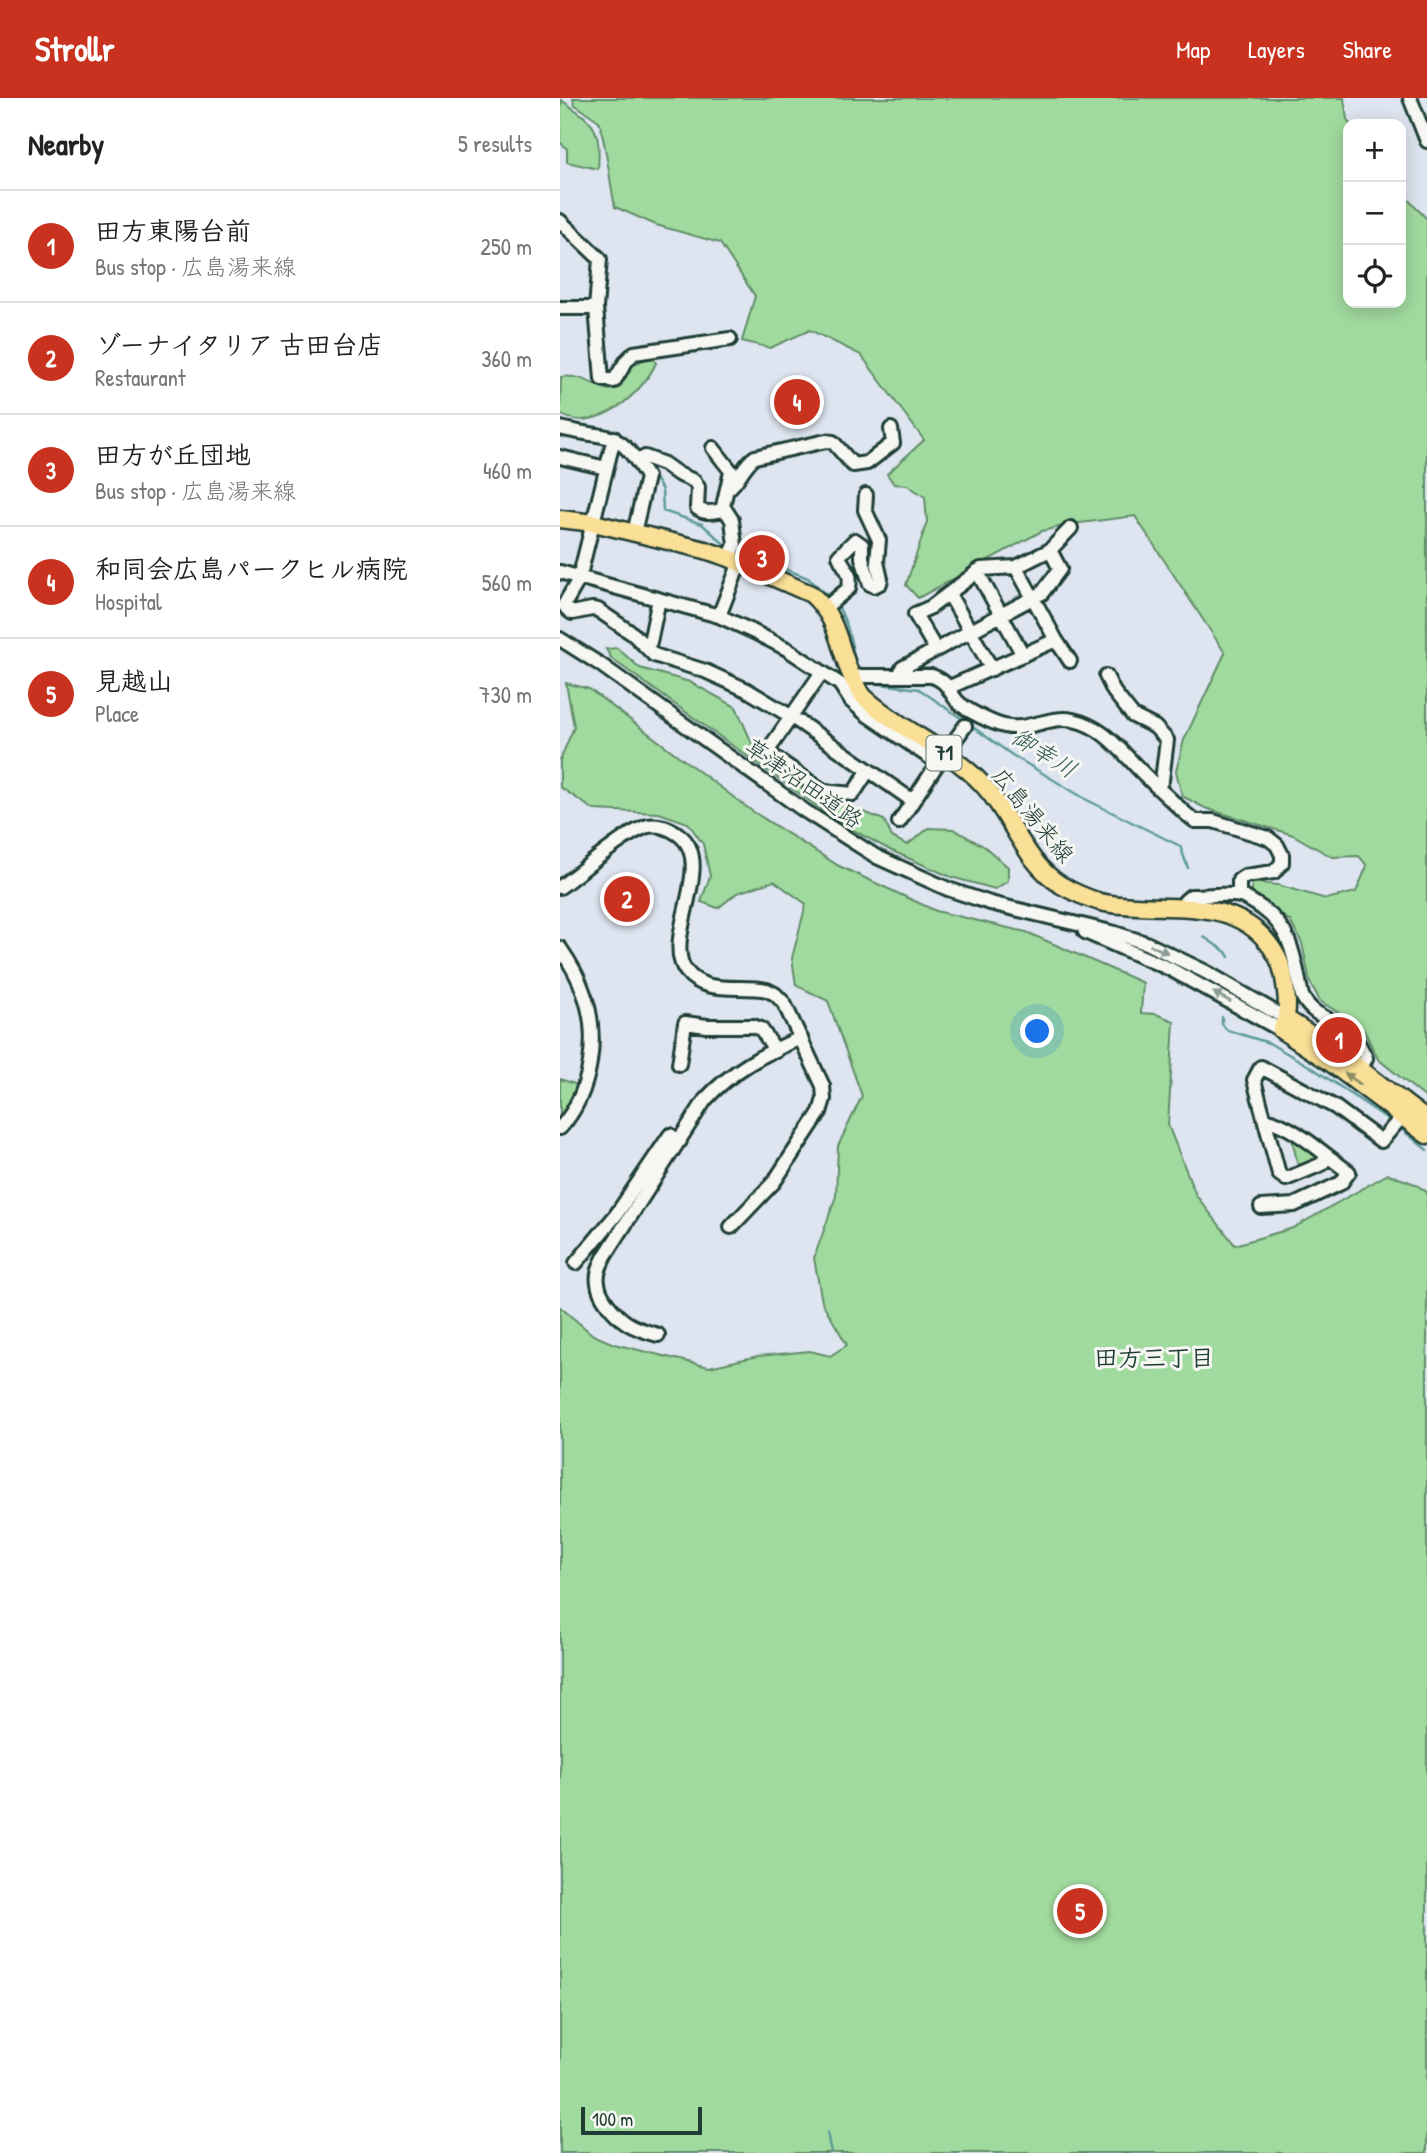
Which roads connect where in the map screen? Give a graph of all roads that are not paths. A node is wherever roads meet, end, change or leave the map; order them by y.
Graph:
1 (1410, 98) edge
2 (1427, 139) edge
3 (560, 221) edge
4 (560, 308) edge
5 (596, 308) junction
6 (730, 339) dead end
7 (560, 428) edge
8 (891, 429) dead end
9 (614, 438) junction
10 (713, 448) dead end
11 (560, 457) edge
12 (638, 461) junction
13 (606, 468) junction
14 (728, 489) junction
15 (866, 495) dead end
16 (725, 510) junction
17 (560, 519) edge
18 (594, 523) junction
19 (1071, 528) dead end
20 (635, 533) junction
21 (1050, 550) junction
22 (734, 560) junction
23 (1016, 567) junction
24 (977, 571) junction
25 (560, 572) edge
26 (579, 579) junction
27 (949, 594) junction
28 (1034, 597) junction
29 (659, 599) junction
30 (825, 608) junction
31 (1000, 615) junction
32 (719, 616) junction
33 (969, 631) junction
34 (560, 639) edge
35 (1056, 640) junction
36 (646, 646) junction
37 (936, 650) junction
38 (1023, 655) junction
39 (1070, 660) dead end
40 (992, 669) junction
41 (822, 672) junction
42 (900, 676) junction
43 (1106, 676) dead end
44 (852, 678) junction
45 (950, 687) junction
46 (792, 717) junction
47 (965, 726) dead end
48 (950, 747) dead end
49 (868, 771) junction
50 (1158, 787) junction
51 (913, 801) junction
52 (899, 822) dead end
53 (560, 887) edge
54 (1239, 896) junction
55 (1184, 908) junction
56 (560, 948) edge
57 (1284, 1024) junction
58 (801, 1038) junction
59 (776, 1051) junction
60 (679, 1064) dead end
61 (1361, 1068) junction
62 (1407, 1111) junction
63 (1265, 1119) junction
64 (1427, 1120) edge
65 (560, 1128) edge
66 (1427, 1135) edge
67 (680, 1141) junction
68 (1327, 1157) junction
69 (1261, 1207) dead end
70 (731, 1227) dead end
71 (576, 1263) dead end
72 (658, 1335) dead end

1 - 2 street
3 - 5 street
4 - 5 street
5 - 6 street
7 - 9 street
8 - 14 street
9 - 12 street
9 - 13 street
10 - 14 street
11 - 13 street
12 - 16 street
12 - 20 street
13 - 18 street
14 - 16 street
15 - 30 street
16 - 22 street
17 - 18 main road, 広島湯来線 / 71
18 - 20 main road, 広島湯来線 / 71
18 - 26 street
19 - 21 street
20 - 22 main road, 広島湯来線 / 71
21 - 23 street
21 - 28 street
22 - 30 main road, 広島湯来線 / 71
22 - 32 street
23 - 24 street
23 - 28 street
24 - 27 street
24 - 31 street
25 - 26 street
26 - 29 street
26 - 36 street
27 - 33 street
27 - 37 street
28 - 31 street
28 - 35 street
29 - 32 street
29 - 36 street
30 - 44 main road, 広島湯来線 / 71
31 - 33 street
31 - 38 street
32 - 41 street
33 - 37 street
33 - 40 street
34 - 57 street, 草津沼田道路
35 - 38 street
35 - 39 street
36 - 46 street
37 - 42 street
38 - 40 street
40 - 45 street
41 - 46 street
41 - 51 street
42 - 44 street
42 - 45 street
43 - 50 street
44 - 55 main road, 広島湯来線 / 71
45 - 50 street
46 - 49 street
46 - 49 street
47 - 48 street
49 - 51 street
50 - 54 street
51 - 52 street
53 - 58 street
54 - 55 street
54 - 61 street
55 - 57 main road, 広島湯来線 / 71
56 - 65 street
57 - 61 main road
62 -> 57 main road
58 - 59 street
58 - 70 street
59 - 60 street
59 - 67 street
61 - 62 main road
62 - 63 street
62 - 64 main road
62 - 66 main road
63 - 68 street
63 - 68 street
67 - 71 street
67 - 72 street
68 - 69 street

